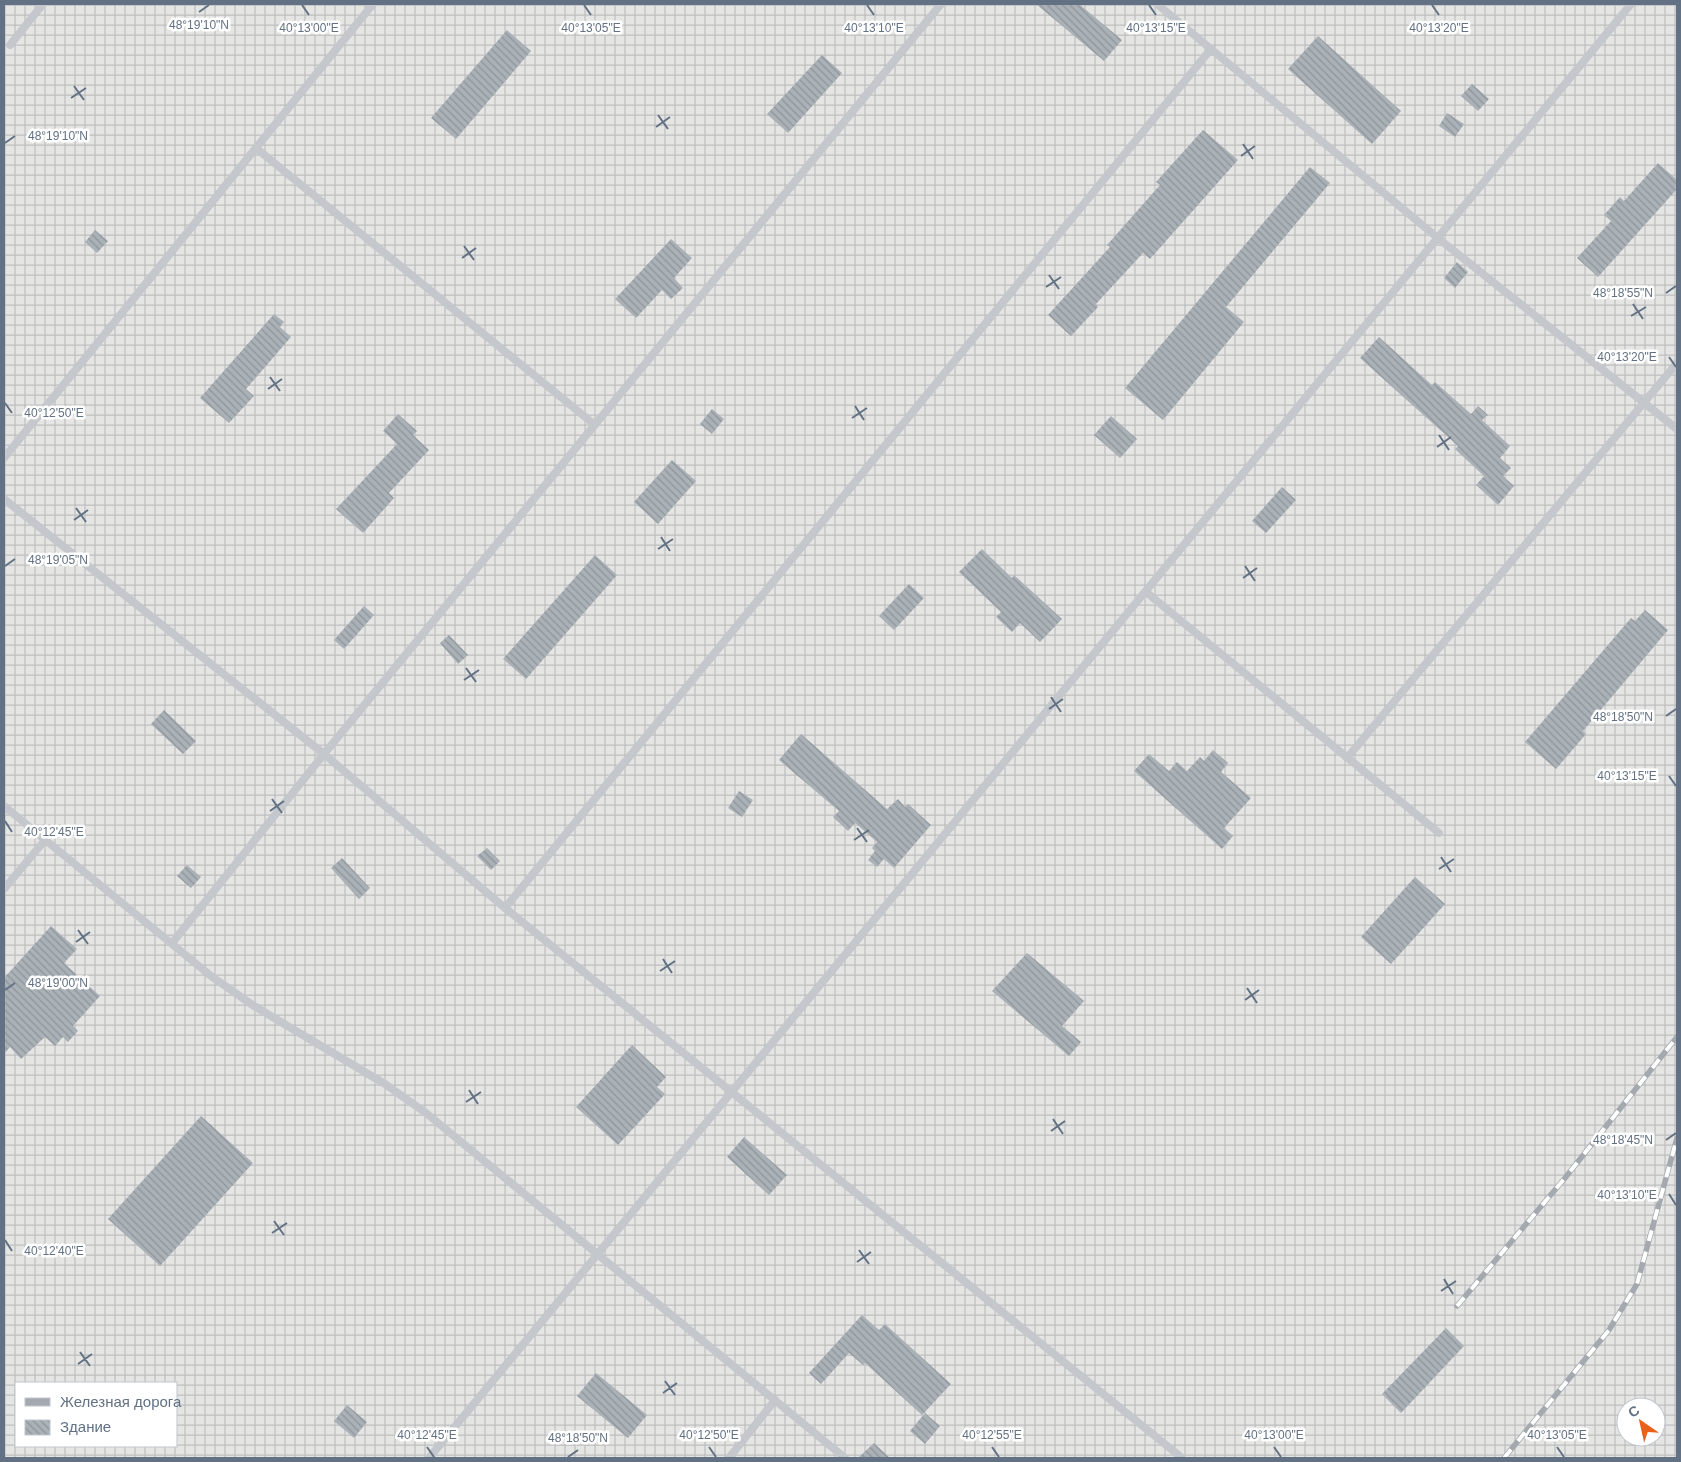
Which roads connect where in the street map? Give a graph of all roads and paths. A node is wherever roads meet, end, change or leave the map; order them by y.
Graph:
1 (43, 4) edge
2 (373, 4) edge
3 (940, 4) edge
4 (1157, 4) edge
5 (1631, 4) edge
6 (10, 45) dead end
7 (1211, 49) junction
8 (256, 148) junction
9 (1438, 239) junction
10 (1677, 364) edge
11 (1645, 402) junction
12 (595, 425) junction
13 (1677, 429) edge
14 (4, 458) edge
15 (4, 499) edge
16 (1146, 592) junction
17 (324, 754) junction
18 (1347, 758) junction
19 (4, 806) edge
20 (1439, 833) dead end
21 (45, 840) junction
22 (4, 890) edge
23 (505, 908) junction
24 (172, 943) junction
25 (731, 1093) junction
26 (598, 1253) junction
27 (775, 1400) junction
28 (429, 1458) edge
29 (729, 1458) edge
30 (845, 1458) edge
31 (1182, 1458) edge

1 - 6 lane
2 - 8 lane
3 - 12 lane
4 - 7 lane
5 - 9 lane
7 - 9 lane
7 - 23 lane
8 - 12 lane
8 - 14 lane
9 - 11 lane
9 - 16 lane
10 - 11 lane
11 - 13 lane
11 - 18 lane
12 - 17 lane
15 - 17 lane
16 - 18 lane
16 - 25 lane
17 - 23 lane
17 - 24 lane
18 - 20 lane
19 - 21 lane
21 - 22 lane
21 - 24 lane
23 - 25 lane
24 - 26 lane
25 - 26 lane
25 - 31 lane
26 - 27 lane
26 - 28 lane
27 - 29 lane
27 - 30 lane

